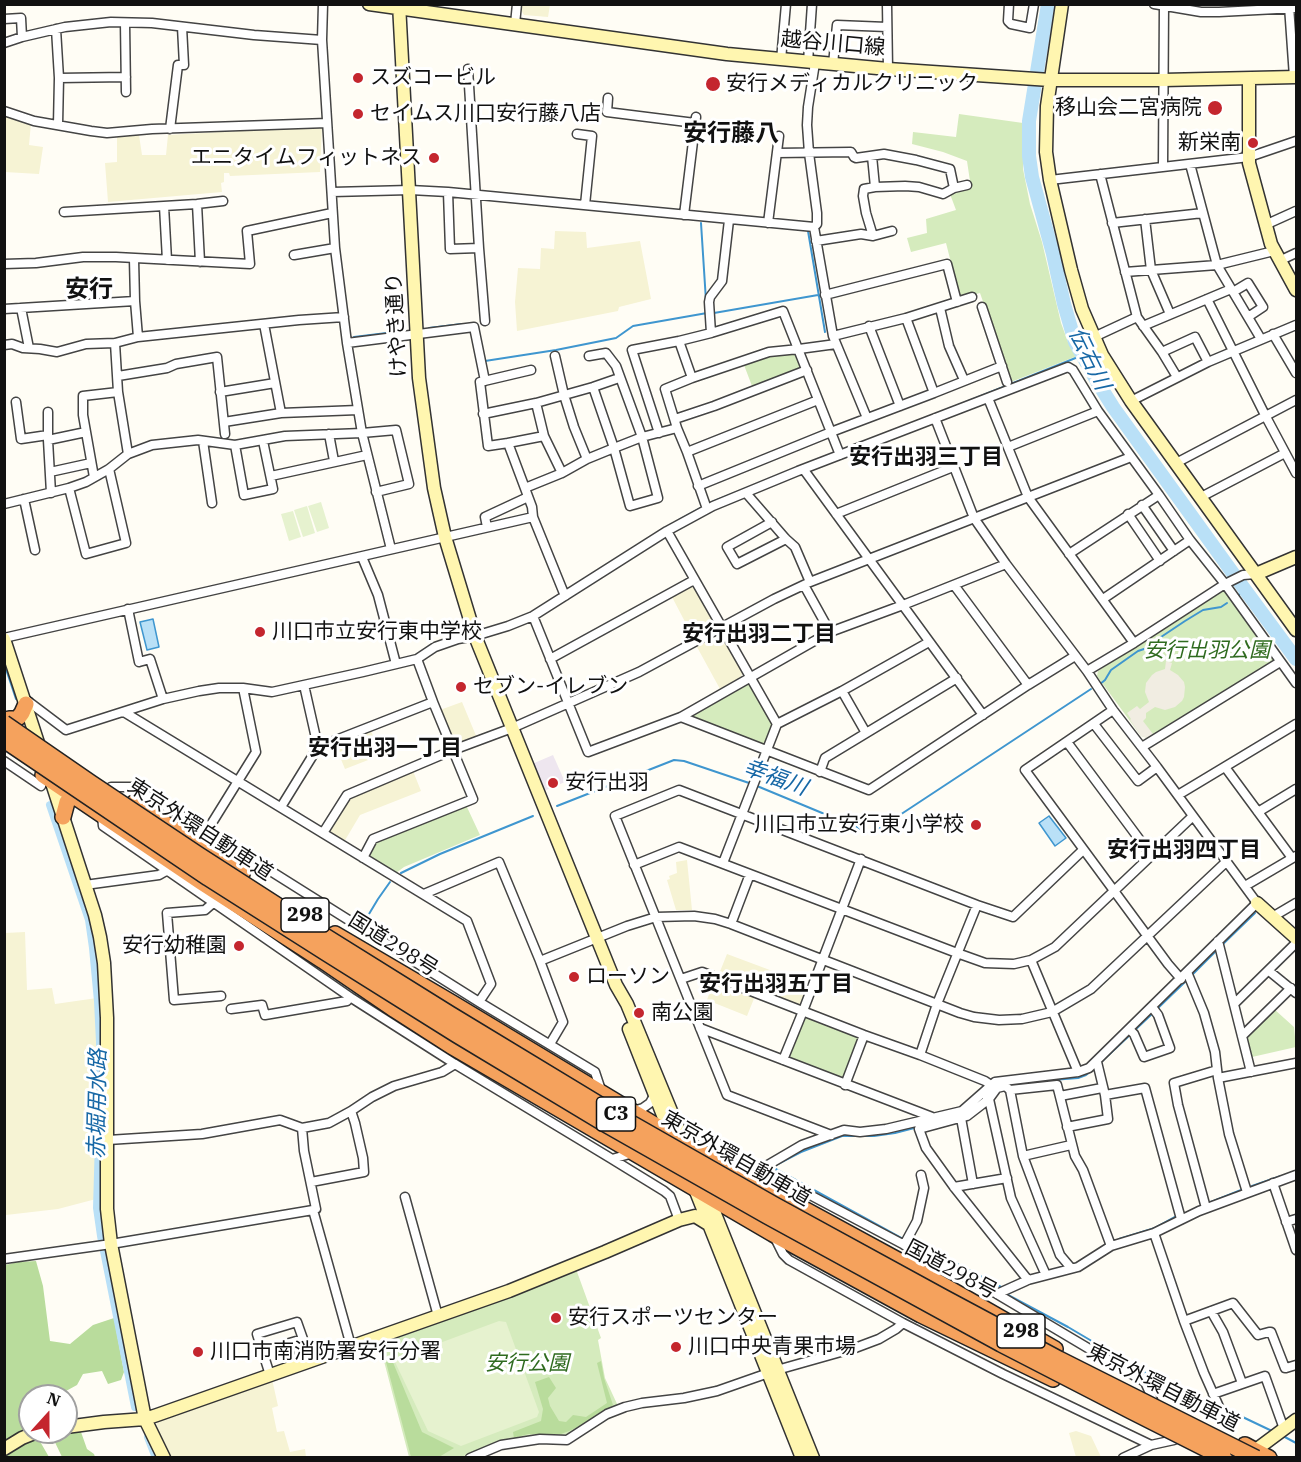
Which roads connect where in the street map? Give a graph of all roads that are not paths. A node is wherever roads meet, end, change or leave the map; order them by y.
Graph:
1 (323, 4) edge
2 (369, 4) edge
3 (517, 4) edge
4 (786, 4) edge
5 (812, 4) edge
6 (888, 4) edge
7 (1009, 4) edge
8 (1034, 4) edge
9 (1062, 4) edge
10 (1154, 4) edge
11 (1164, 5) edge
12 (399, 6) edge
13 (1292, 7) edge
14 (1201, 8) edge
15 (4, 19) edge
16 (125, 23) junction
17 (515, 24) junction
18 (182, 27) junction
19 (887, 27) junction
20 (56, 29) junction
21 (22, 37) junction
22 (322, 40) junction
23 (4, 43) edge
24 (781, 60) junction
25 (812, 63) junction
26 (833, 64) junction
27 (468, 69) dead end
28 (888, 69) junction
29 (1295, 77) edge
30 (59, 78) junction
31 (126, 78) junction
32 (1249, 79) junction
33 (1046, 80) junction
34 (1163, 80) junction
35 (126, 92) dead end
36 (608, 98) dead end
37 (4, 111) edge
38 (327, 123) junction
39 (58, 125) junction
40 (170, 129) junction
41 (577, 134) dead end
42 (779, 136) dead end
43 (1296, 141) edge
44 (777, 153) junction
45 (809, 153) junction
46 (872, 156) junction
47 (1249, 157) junction
48 (1190, 164) junction
49 (1163, 167) junction
50 (1100, 174) junction
51 (1050, 180) junction
52 (968, 185) dead end
53 (875, 186) junction
54 (954, 188) junction
55 (410, 190) junction
56 (332, 192) junction
57 (448, 192) junction
58 (475, 194) junction
59 (223, 201) dead end
60 (197, 204) junction
61 (585, 205) junction
62 (164, 206) junction
63 (1296, 211) edge
64 (64, 212) dead end
65 (332, 213) junction
66 (1203, 213) junction
67 (684, 215) junction
68 (1145, 219) junction
69 (729, 220) junction
70 (768, 223) junction
71 (1112, 223) junction
72 (1265, 225) junction
73 (814, 227) junction
74 (892, 231) dead end
75 (873, 236) junction
76 (816, 241) junction
77 (335, 248) junction
78 (479, 248) junction
79 (1296, 253) edge
80 (294, 255) dead end
81 (1277, 256) junction
82 (134, 259) junction
83 (166, 260) junction
84 (200, 262) junction
85 (4, 264) edge
86 (1217, 265) junction
87 (1151, 270) junction
88 (1125, 272) junction
89 (1296, 290) edge
90 (1232, 291) junction
91 (825, 295) junction
92 (972, 297) dead end
93 (1207, 299) junction
94 (135, 301) junction
95 (957, 302) junction
96 (982, 307) dead end
97 (21, 308) junction
98 (940, 308) junction
99 (4, 309) edge
100 (1170, 314) junction
101 (344, 317) junction
102 (1137, 317) junction
103 (1248, 317) junction
104 (906, 318) junction
105 (485, 321) dead end
106 (264, 324) junction
107 (1296, 325) edge
108 (869, 326) junction
109 (1143, 326) junction
110 (416, 333) junction
111 (711, 333) junction
112 (1273, 334) junction
113 (1094, 337) junction
114 (138, 338) junction
115 (1262, 339) junction
116 (834, 340) junction
117 (679, 341) junction
118 (115, 343) junction
119 (347, 343) junction
120 (4, 345) edge
121 (29, 348) junction
122 (799, 349) junction
123 (1233, 351) junction
124 (1162, 352) junction
125 (555, 356) dead end
126 (589, 356) dead end
127 (1208, 362) junction
128 (1002, 366) junction
129 (531, 370) dead end
130 (807, 370) junction
131 (1296, 373) edge
132 (118, 376) junction
133 (1177, 377) junction
134 (619, 378) junction
135 (692, 378) junction
136 (964, 380) junction
137 (485, 381) junction
138 (1007, 382) dead end
139 (275, 383) junction
140 (593, 387) junction
141 (118, 392) junction
142 (220, 392) junction
143 (934, 393) junction
144 (564, 396) junction
145 (987, 398) junction
146 (1296, 399) edge
147 (818, 400) junction
148 (1131, 401) junction
149 (16, 402) dead end
150 (536, 403) junction
151 (900, 406) junction
152 (358, 410) junction
153 (1098, 411) junction
154 (48, 412) dead end
155 (281, 413) junction
156 (483, 414) junction
157 (1265, 415) junction
158 (867, 418) junction
159 (935, 418) junction
160 (224, 422) junction
161 (676, 423) junction
162 (86, 432) junction
163 (831, 432) junction
164 (362, 433) junction
165 (659, 433) junction
166 (225, 434) dead end
167 (329, 434) junction
168 (544, 436) junction
169 (48, 437) junction
170 (642, 437) junction
171 (203, 441) junction
172 (263, 441) junction
173 (508, 442) junction
174 (235, 445) junction
175 (1008, 447) junction
176 (614, 448) junction
177 (687, 452) junction
178 (1285, 453) junction
179 (128, 454) junction
180 (367, 455) junction
181 (840, 455) junction
182 (1131, 457) junction
183 (587, 459) junction
184 (334, 461) junction
185 (92, 463) junction
186 (1176, 463) junction
187 (953, 467) junction
188 (109, 469) junction
189 (804, 470) junction
190 (50, 472) junction
191 (562, 473) junction
192 (1296, 473) edge
193 (271, 476) junction
194 (94, 477) junction
195 (699, 486) junction
196 (69, 488) junction
197 (51, 492) junction
198 (376, 492) junction
199 (526, 493) junction
200 (746, 493) junction
201 (1159, 495) junction
202 (1028, 497) junction
203 (1201, 497) junction
204 (24, 499) junction
205 (212, 503) dead end
206 (4, 504) edge
207 (1142, 505) junction
208 (706, 509) junction
209 (836, 514) junction
210 (1128, 514) junction
211 (533, 517) junction
212 (974, 518) junction
213 (772, 522) junction
214 (487, 528) junction
215 (667, 531) junction
216 (445, 537) junction
217 (786, 539) junction
218 (1190, 540) junction
219 (391, 549) junction
220 (35, 550) dead end
221 (1174, 551) junction
222 (1069, 554) junction
223 (362, 557) junction
224 (1296, 557) edge
225 (870, 559) junction
226 (1160, 561) junction
227 (1006, 564) junction
228 (1250, 575) junction
229 (694, 580) junction
230 (807, 583) junction
231 (1225, 584) junction
232 (954, 585) junction
233 (565, 596) junction
234 (1103, 599) junction
235 (903, 605) junction
236 (128, 609) junction
237 (533, 616) junction
238 (722, 627) junction
239 (1296, 629) edge
240 (830, 632) junction
241 (475, 636) junction
242 (4, 638) edge
243 (929, 642) junction
244 (1134, 643) junction
245 (1075, 656) junction
246 (417, 659) junction
247 (550, 659) junction
248 (1280, 662) junction
249 (396, 664) junction
250 (1087, 671) junction
251 (749, 677) junction
252 (957, 678) junction
253 (1296, 682) edge
254 (304, 685) junction
255 (1028, 685) junction
256 (243, 688) junction
257 (842, 691) junction
258 (163, 699) junction
259 (25, 701) junction
260 (434, 702) junction
261 (569, 704) junction
262 (1113, 710) junction
263 (124, 712) junction
264 (983, 715) junction
265 (681, 717) junction
266 (6, 719) edge
267 (777, 724) junction
268 (1094, 724) junction
269 (1296, 724) edge
270 (512, 729) junction
271 (866, 733) junction
272 (37, 738) junction
273 (4, 740) edge
274 (1067, 742) junction
275 (318, 747) junction
276 (1142, 747) junction
277 (4, 748) edge
278 (453, 750) junction
279 (767, 751) junction
280 (4, 761) edge
281 (1158, 767) junction
282 (1225, 767) junction
283 (820, 772) junction
284 (238, 782) junction
285 (46, 784) junction
286 (111, 788) junction
287 (1296, 789) edge
288 (1179, 795) junction
289 (75, 797) junction
290 (281, 807) junction
291 (1258, 812) junction
292 (742, 814) junction
293 (102, 816) junction
294 (1193, 816) junction
295 (63, 817) junction
296 (207, 831) junction
297 (324, 833) junction
298 (1083, 850) junction
299 (1151, 855) junction
300 (1294, 857) edge
301 (363, 858) junction
302 (861, 859) junction
303 (1226, 861) junction
304 (723, 863) junction
305 (634, 865) junction
306 (166, 871) junction
307 (750, 874) junction
308 (86, 885) junction
309 (1245, 886) junction
310 (1115, 891) junction
311 (424, 894) junction
312 (213, 903) junction
313 (1257, 903) junction
314 (1296, 903) edge
315 (977, 905) junction
316 (842, 909) junction
317 (1274, 916) junction
318 (656, 917) junction
319 (731, 924) junction
320 (335, 934) junction
321 (1148, 936) junction
322 (597, 938) junction
323 (1296, 938) edge
324 (1218, 941) junction
325 (1296, 943) edge
326 (957, 953) junction
327 (316, 956) junction
328 (822, 960) junction
329 (1031, 960) junction
330 (540, 961) junction
331 (1269, 971) junction
332 (1184, 976) junction
333 (681, 979) junction
334 (616, 985) junction
335 (1294, 990) edge
336 (221, 996) dead end
337 (350, 997) junction
338 (479, 1002) junction
339 (1234, 1003) junction
340 (937, 1004) junction
341 (1152, 1007) junction
342 (231, 1009) dead end
343 (803, 1011) junction
344 (1052, 1012) junction
345 (700, 1028) junction
346 (1130, 1029) junction
347 (864, 1035) junction
348 (1242, 1036) junction
349 (550, 1044) junction
350 (920, 1055) junction
351 (783, 1060) junction
352 (1097, 1062) junction
353 (1296, 1063) edge
354 (455, 1065) junction
355 (1078, 1072) junction
356 (1251, 1072) junction
357 (1218, 1074) junction
358 (845, 1085) junction
359 (991, 1085) junction
360 (1010, 1090) junction
361 (1103, 1092) junction
362 (602, 1093) junction
363 (655, 1094) junction
364 (986, 1096) junction
365 (1060, 1096) junction
366 (612, 1105) dead end
367 (351, 1111) junction
368 (633, 1111) junction
369 (932, 1117) junction
370 (961, 1118) junction
371 (1066, 1127) junction
372 (302, 1128) junction
373 (603, 1130) dead end
374 (831, 1135) junction
375 (677, 1137) junction
376 (710, 1139) dead end
377 (108, 1140) junction
378 (1071, 1145) junction
379 (633, 1153) junction
380 (1023, 1156) junction
381 (612, 1159) junction
382 (921, 1175) dead end
383 (1296, 1175) edge
384 (760, 1176) junction
385 (1007, 1178) junction
386 (311, 1182) junction
387 (1273, 1183) junction
388 (973, 1184) junction
389 (954, 1187) junction
390 (701, 1192) junction
391 (1247, 1192) junction
392 (405, 1197) dead end
393 (775, 1198) dead end
394 (1206, 1208) junction
395 (313, 1210) junction
396 (744, 1217) junction
397 (1181, 1218) junction
398 (1296, 1219) edge
399 (679, 1220) junction
400 (1286, 1222) junction
401 (708, 1224) junction
402 (769, 1228) junction
403 (723, 1233) junction
404 (1154, 1233) junction
405 (111, 1244) junction
406 (904, 1245) junction
407 (1111, 1246) junction
408 (1296, 1250) edge
409 (4, 1259) edge
410 (1071, 1268) junction
411 (1046, 1275) junction
412 (1028, 1280) junction
413 (997, 1294) junction
414 (1210, 1311) junction
415 (438, 1316) junction
416 (1184, 1321) junction
417 (903, 1323) junction
418 (351, 1346) junction
419 (1059, 1351) junction
420 (1296, 1365) edge
421 (294, 1366) junction
422 (773, 1371) junction
423 (270, 1375) junction
424 (1145, 1382) junction
425 (1242, 1383) junction
426 (1213, 1394) junction
427 (1153, 1400) junction
428 (145, 1419) junction
429 (1296, 1420) edge
430 (78, 1425) edge
431 (1284, 1429) junction
432 (18, 1440) edge
433 (1174, 1440) junction
434 (1151, 1445) junction
435 (4, 1449) edge
436 (1257, 1456) edge
437 (164, 1458) edge
438 (470, 1458) edge
439 (802, 1458) edge
440 (813, 1458) edge
441 (1123, 1458) edge
442 (1208, 1458) edge
443 (1224, 1458) edge

1 - 22 street
2 - 12 street, 越谷川口線
3 - 17 street
4 - 24 street
5 - 25 street
6 - 19 street
7 - 8 street
9 - 33 street
10 - 11 street
11 - 14 street
11 - 34 street
12 - 17 street, 越谷川口線
12 - 55 street, けやき通り
13 - 14 street
13 - 29 street
15 - 21 street
16 - 18 street
16 - 20 street
16 - 31 street
17 - 24 street, 越谷川口線
18 - 22 street
18 - 40 street
19 - 26 street
19 - 28 street
20 - 21 street
20 - 30 street
21 - 23 street
22 - 38 street
24 - 25 street, 越谷川口線
25 - 26 street, 越谷川口線
25 - 45 street
26 - 28 street, 越谷川口線
27 - 58 street
28 - 33 street, 越谷川口線
29 - 32 street, 越谷川口線
30 - 31 street
30 - 39 street
31 - 35 street
32 - 34 street, 越谷川口線
32 - 47 street
33 - 34 street, 越谷川口線
33 - 51 street
34 - 49 street
36 - 67 street
37 - 39 street
38 - 40 street
38 - 56 street
39 - 40 street
41 - 61 street
42 - 44 street
43 - 47 street
44 - 45 street
44 - 70 street
45 - 46 street
45 - 73 street
46 - 53 street
46 - 54 street
47 - 48 street
47 - 72 street
48 - 49 street
48 - 66 street
49 - 50 street
50 - 51 street
50 - 71 street
51 - 113 street
52 - 54 street
53 - 54 street
53 - 75 street
55 - 56 street
55 - 57 street
55 - 110 street, けやき通り
56 - 65 street
57 - 58 street
57 - 78 street
58 - 61 street
58 - 78 street
59 - 60 street
60 - 62 street
60 - 84 street
61 - 67 street
62 - 64 street
62 - 83 street
63 - 72 street
65 - 77 street
65 - 84 street
66 - 68 street
66 - 86 street
67 - 69 street
68 - 71 street
68 - 87 street
69 - 70 street
69 - 111 street
70 - 73 street
71 - 88 street
72 - 81 street
73 - 76 street
74 - 75 street
75 - 76 street
76 - 91 street
77 - 80 street
77 - 101 street
78 - 105 street
79 - 81 street
81 - 86 street
81 - 89 street
82 - 83 street
82 - 85 street
82 - 94 street
83 - 84 street
86 - 87 street
86 - 90 street
87 - 88 street
87 - 100 street
88 - 102 street
90 - 93 street
90 - 103 street
90 - 103 street
91 - 95 street
91 - 116 street
92 - 95 street
93 - 100 street
93 - 123 street
94 - 97 street
94 - 114 street
95 - 98 street
96 - 128 street
97 - 99 street
97 - 121 street
98 - 104 street
98 - 136 street
100 - 109 street
101 - 106 street
101 - 119 street
102 - 109 street
102 - 113 street
103 - 115 street
104 - 108 street
104 - 143 street
106 - 114 street
106 - 139 street
107 - 112 street
108 - 116 street
108 - 151 street
109 - 124 street
110 - 119 street
110 - 137 street
110 - 216 street, けやき通り
111 - 117 street
111 - 122 street
112 - 115 street
112 - 131 street
113 - 148 street
114 - 118 street
115 - 123 street
116 - 122 street
116 - 158 street
117 - 135 street
117 - 165 street
118 - 121 street
118 - 132 street
119 - 152 street
120 - 121 street
122 - 130 street
122 - 135 street
123 - 127 street
123 - 157 street
124 - 127 street
124 - 133 street
125 - 144 street
126 - 134 street
127 - 133 street
128 - 136 street
128 - 138 street
129 - 137 street
130 - 147 street
130 - 161 street
132 - 141 street
132 - 142 street
133 - 148 street
134 - 140 street
134 - 170 street
135 - 161 street
136 - 143 street
137 - 156 street
139 - 142 street
139 - 155 street
140 - 144 street
140 - 176 street
141 - 162 street
141 - 179 street
142 - 160 street
143 - 151 street
144 - 150 street
144 - 183 street
145 - 153 street
145 - 159 street
145 - 175 street
146 - 157 street
147 - 163 street
147 - 177 street
148 - 186 street
149 - 169 street
150 - 156 street
150 - 168 street
151 - 158 street
152 - 155 street
152 - 164 street
153 - 175 street
153 - 182 street
154 - 169 street
155 - 160 street
156 - 173 street
157 - 178 street
157 - 186 street
158 - 163 street
159 - 181 street
159 - 187 street
160 - 166 street
161 - 165 street
161 - 177 street
162 - 169 street
162 - 185 street
163 - 181 street
163 - 195 street
164 - 167 street
164 - 180 street
164 - 198 street
165 - 170 street
167 - 172 street
167 - 184 street
168 - 173 street
168 - 191 street
169 - 190 street
170 - 176 street
170 - 176 street
171 - 174 street
171 - 179 street
171 - 205 street
172 - 174 street
172 - 193 street
173 - 199 street
174 - 193 street
175 - 202 street
176 - 183 street
177 - 195 street
178 - 192 street
178 - 203 street
179 - 188 street
180 - 184 street
180 - 198 street
181 - 189 street
182 - 201 street
182 - 202 street
183 - 191 street
184 - 193 street
185 - 190 street
185 - 194 street
186 - 203 street
187 - 209 street
187 - 212 street
188 - 194 street
188 - 196 street
189 - 200 street
189 - 209 street
190 - 197 street
191 - 199 street
194 - 196 street
195 - 208 street
196 - 197 street
197 - 204 street
198 - 219 street
199 - 211 street
199 - 214 street
200 - 208 street
200 - 213 street
201 - 207 street
201 - 218 street
202 - 212 street
202 - 222 street
203 - 228 street
204 - 206 street
204 - 220 street
207 - 210 street
207 - 221 street
208 - 215 street
209 - 225 street
210 - 222 street
210 - 226 street
211 - 214 street
211 - 233 street
212 - 225 street
212 - 227 street
213 - 217 street
213 - 217 street
214 - 216 street
215 - 229 street
215 - 233 street
216 - 219 street
216 - 241 street, けやき通り
217 - 230 street
218 - 221 street
218 - 231 street
219 - 223 street
221 - 226 street
222 - 234 street
223 - 236 street
223 - 249 street
224 - 228 street
225 - 230 street
225 - 235 street
226 - 234 street
227 - 232 street
227 - 245 street
228 - 231 street
228 - 239 street
229 - 238 street
229 - 247 street
230 - 238 street
230 - 240 street
231 - 244 street
231 - 248 street
232 - 235 street
232 - 255 street
233 - 237 street
234 - 244 street
235 - 240 street
235 - 243 street
236 - 242 street
236 - 258 street
237 - 241 street
237 - 247 street
238 - 251 street
238 - 261 street
240 - 251 street
241 - 246 street
241 - 270 street, けやき通り
242 - 259 street
243 - 252 street
243 - 257 street
244 - 250 street
245 - 250 street
245 - 255 street
246 - 249 street
246 - 260 street
247 - 261 street
248 - 253 street
248 - 276 street
249 - 254 street
250 - 262 street
251 - 265 street
251 - 267 street
252 - 264 street
252 - 271 street
254 - 256 street
254 - 275 street
255 - 264 street
256 - 258 street
256 - 284 street
257 - 267 street
257 - 271 street
258 - 263 street
259 - 263 street
259 - 266 highway
259 - 272 street
260 - 275 street
260 - 278 street
261 - 265 street
261 - 270 street
262 - 268 street
262 - 276 street
263 - 284 street
264 - 283 street
265 - 279 street
266 - 272 highway, 国道298号 / 298
266 - 436 highway, 東京外環自動車道 / C3, bridge
267 - 279 street
268 - 274 street
268 - 281 street
269 - 282 street
270 - 278 street
270 - 322 street, けやき通り
271 - 283 street
272 - 285 street
272 - 286 highway, 国道298号 / 298
273 - 443 highway, 東京外環自動車道 / C3, bridge
274 - 298 street
274 - 299 street
275 - 290 street
276 - 281 street
277 - 285 highway, 298
278 - 297 street
278 - 301 street
279 - 283 street
279 - 292 street
280 - 285 street
281 - 288 street
282 - 288 street
282 - 291 street
284 - 290 street
284 - 296 street
285 - 289 highway, 298
285 - 295 street
286 - 296 street
286 - 320 highway, 国道298号 / 298
287 - 291 street
288 - 294 street
289 - 293 highway, 298
289 - 295 highway
290 - 297 street
291 - 300 street
292 - 302 street
292 - 304 street
292 - 305 street
293 - 306 street
293 - 327 highway, 298
294 - 299 street
294 - 303 street
295 - 308 street
296 - 338 street
297 - 301 street
298 - 310 street
298 - 315 street
299 - 310 street
300 - 309 street
301 - 311 street
302 - 315 street
302 - 316 street
303 - 309 street
303 - 321 street
304 - 305 street
304 - 307 street
305 - 318 street
306 - 308 street
306 - 312 street
307 - 316 street
307 - 319 street
308 - 377 street
309 - 313 street
310 - 321 street
310 - 329 street
311 - 330 street
311 - 338 street
312 - 336 street
312 - 337 street
313 - 317 street
313 - 324 street
314 - 317 street
315 - 326 street
316 - 326 street
316 - 328 street
317 - 323 street
318 - 319 street
318 - 322 street
318 - 333 street
319 - 328 street
320 - 362 highway
320 - 366 highway, 国道298号 / 298
321 - 332 street
321 - 344 street
322 - 330 street
322 - 334 street, けやき通り
324 - 332 street
324 - 339 street
325 - 331 street
326 - 329 street
326 - 340 street
327 - 373 highway, 298
327 - 379 highway
328 - 340 street
328 - 343 street
329 - 344 street
330 - 349 street
331 - 335 street
331 - 339 street
332 - 341 street
332 - 357 street
333 - 343 street
333 - 345 street
334 - 363 street
334 - 375 street
335 - 348 street
337 - 342 street
337 - 354 street
338 - 349 street
339 - 348 street
340 - 344 street
340 - 350 street
341 - 346 street
341 - 346 street
343 - 347 street
343 - 351 street
344 - 355 street
345 - 351 street
345 - 374 street
346 - 352 street
347 - 350 street
347 - 358 street
348 - 356 street
349 - 362 street
350 - 359 street
351 - 358 street
352 - 355 street
352 - 361 street
353 - 356 street
354 - 367 street
354 - 381 street
355 - 359 street
356 - 357 street
357 - 391 street
357 - 394 street
358 - 369 street
359 - 364 street
360 - 364 street
360 - 365 street
360 - 380 street
361 - 365 street
361 - 371 street
361 - 397 street
362 - 368 highway
363 - 368 street
363 - 375 street
364 - 369 street
364 - 370 street
364 - 385 street
365 - 371 street
367 - 372 street
367 - 386 street
368 - 375 highway
369 - 374 street
370 - 388 street
370 - 389 street
371 - 378 street
372 - 377 street
372 - 386 street
374 - 384 street
375 - 384 highway
375 - 390 street
376 - 384 street
377 - 405 street
378 - 380 street
378 - 407 street
379 - 381 street
379 - 390 highway
380 - 410 street
381 - 399 street
382 - 406 street
383 - 387 street
384 - 406 street
384 - 419 highway
385 - 388 street
385 - 411 street
386 - 395 street
387 - 391 street
387 - 400 street
388 - 389 street
389 - 412 street
390 - 396 highway
390 - 401 street
390 - 403 street
391 - 394 street
392 - 415 street
393 - 419 highway, 国道298号 / 298
394 - 397 street
395 - 405 street
395 - 418 street
396 - 402 highway
396 - 403 street
397 - 404 street
398 - 400 street
399 - 401 street
399 - 415 street
400 - 408 street
401 - 422 street
402 - 417 street
402 - 433 highway, 298
403 - 422 street
404 - 407 street
404 - 416 street
405 - 409 street
405 - 428 street
406 - 413 street
407 - 410 street
410 - 411 street
411 - 412 street
412 - 413 street
413 - 424 street
414 - 416 street
414 - 420 street
414 - 425 street
415 - 418 street
416 - 426 street
417 - 422 street
417 - 434 street
418 - 421 street
419 - 427 highway, 国道298号 / 298
421 - 423 street
421 - 423 street
422 - 438 street
422 - 439 street
422 - 440 street
423 - 428 street
424 - 426 street
424 - 427 street
425 - 426 street
425 - 431 street
427 - 436 highway, 国道298号 / 298
428 - 430 street
428 - 437 street
429 - 431 street
431 - 436 street
432 - 435 street
433 - 434 street
433 - 442 highway, 298
434 - 441 street

